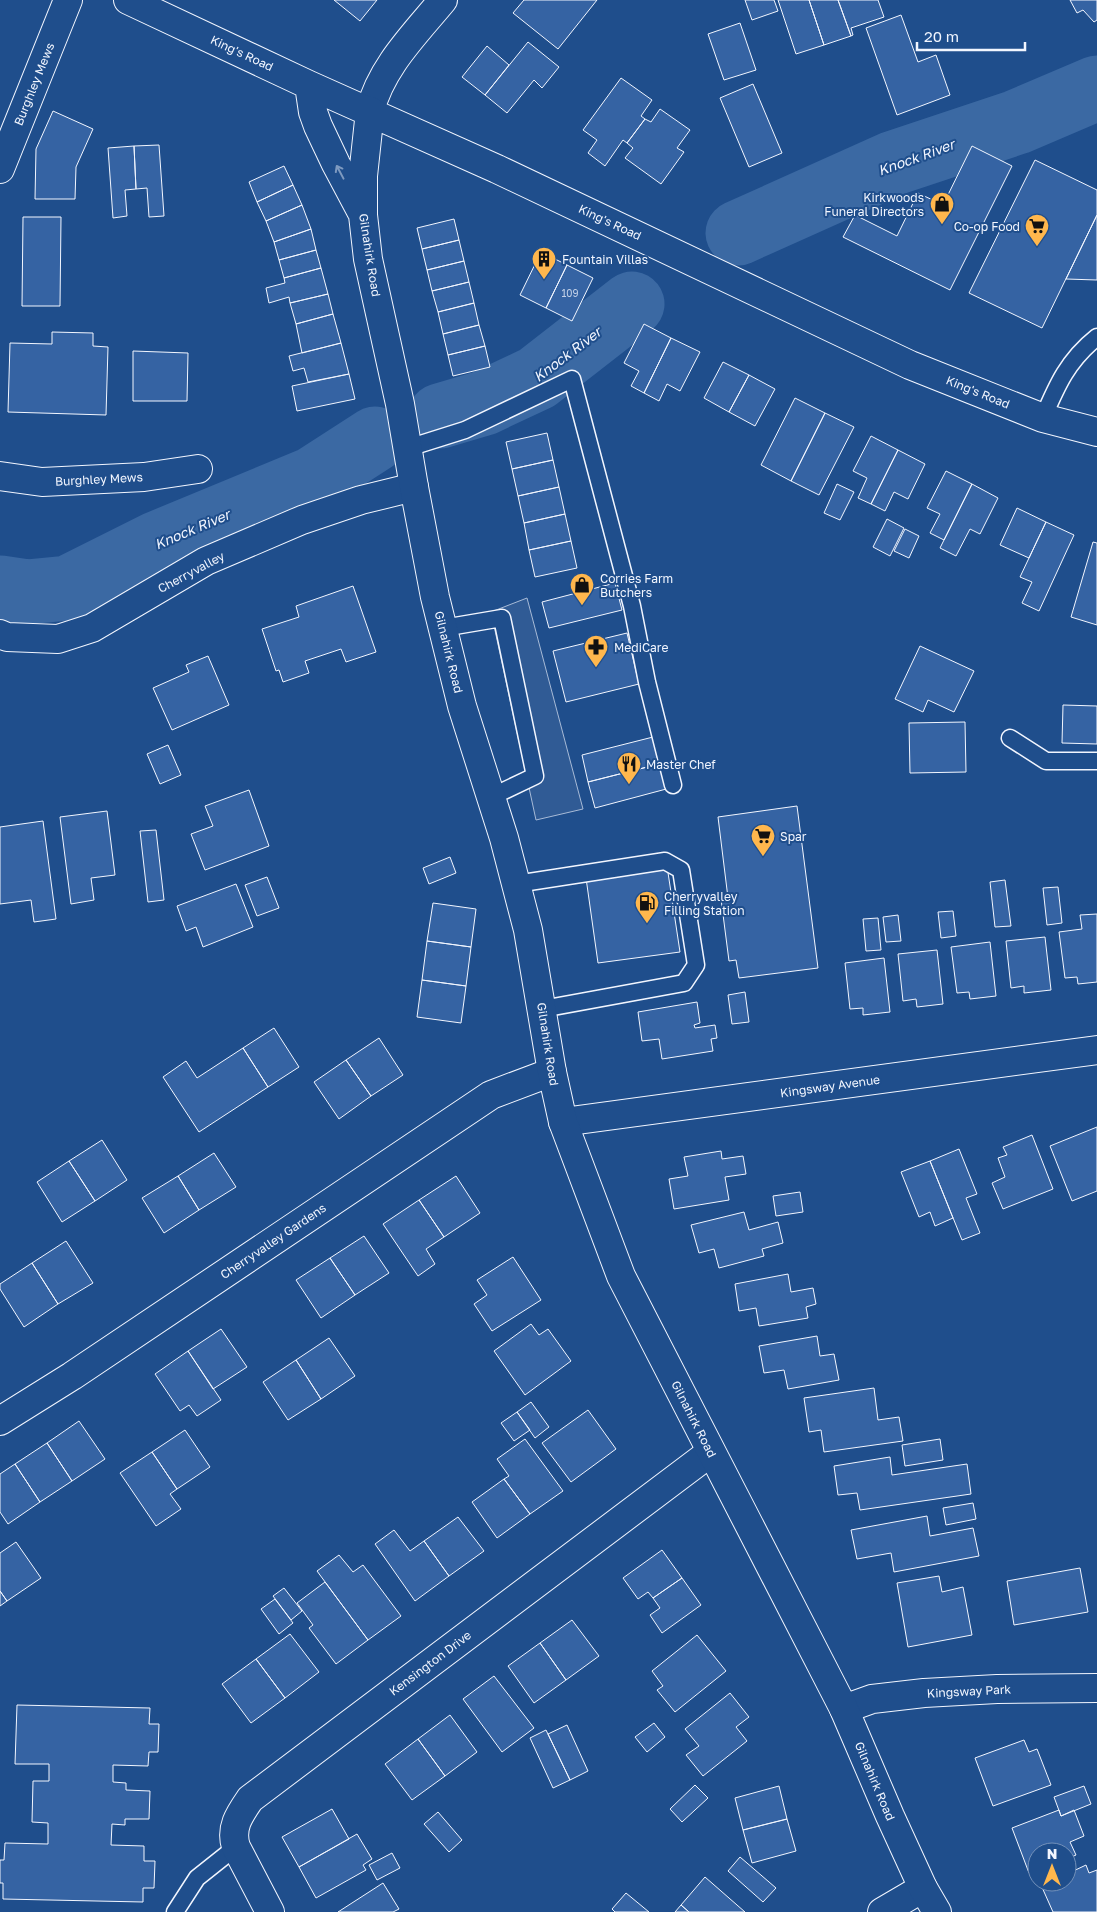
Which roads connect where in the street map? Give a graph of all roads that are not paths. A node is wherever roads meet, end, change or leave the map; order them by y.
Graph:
1 (68, 0) edge
2 (128, 0) edge
3 (443, 0) edge
4 (309, 85) junction
5 (370, 111) junction
6 (0, 169) edge
7 (363, 215) junction
8 (1097, 337) edge
9 (1043, 418) junction
10 (1097, 432) edge
11 (408, 448) junction
12 (198, 469) dead end
13 (0, 476) edge
14 (414, 487) junction
15 (443, 628) junction
16 (0, 634) edge
17 (1010, 738) dead end
18 (1097, 761) edge
19 (673, 785) dead end
20 (491, 797) junction
21 (516, 884) junction
22 (542, 1009) junction
23 (1097, 1050) edge
24 (552, 1072) junction
25 (562, 1122) junction
26 (0, 1421) edge
27 (711, 1452) junction
28 (1097, 1688) edge
29 (844, 1709) junction
30 (236, 1847) junction
31 (923, 1888) junction
32 (175, 1912) edge
33 (270, 1912) edge
34 (882, 1912) edge
35 (937, 1912) edge

1 - 6 street, Burghley Mews
2 - 4 street, King's Road
3 - 5 street, Gilnahirk Road
4 - 5 street, King's Road
7 -> 4 street
5 - 7 street, Gilnahirk Road
5 - 9 street, King's Road
7 - 11 street, Gilnahirk Road
8 - 9 lane
9 - 10 street, King's Road
11 - 14 street, Gilnahirk Road
11 - 19 lane
12 - 13 street, Burghley Mews
14 - 15 street, Gilnahirk Road
14 - 16 street, Cherryvalley
15 - 20 street, Gilnahirk Road
15 - 20 lane
17 - 18 lane
20 - 21 street, Gilnahirk Road
21 - 22 street, Gilnahirk Road
21 - 22 lane
22 - 24 street, Gilnahirk Road
23 - 25 street, Kingsway Avenue
24 - 25 street, Gilnahirk Road
24 - 26 street, Cherryvalley Gardens
25 - 27 street, Gilnahirk Road
27 - 29 street, Gilnahirk Road
27 - 30 street, Kensington Drive
28 - 29 street, Kingsway Park
29 - 31 street, Gilnahirk Road
30 - 32 lane
30 - 33 street, Kensington Drive
31 - 34 street
31 - 35 street, Gilnahirk Road

